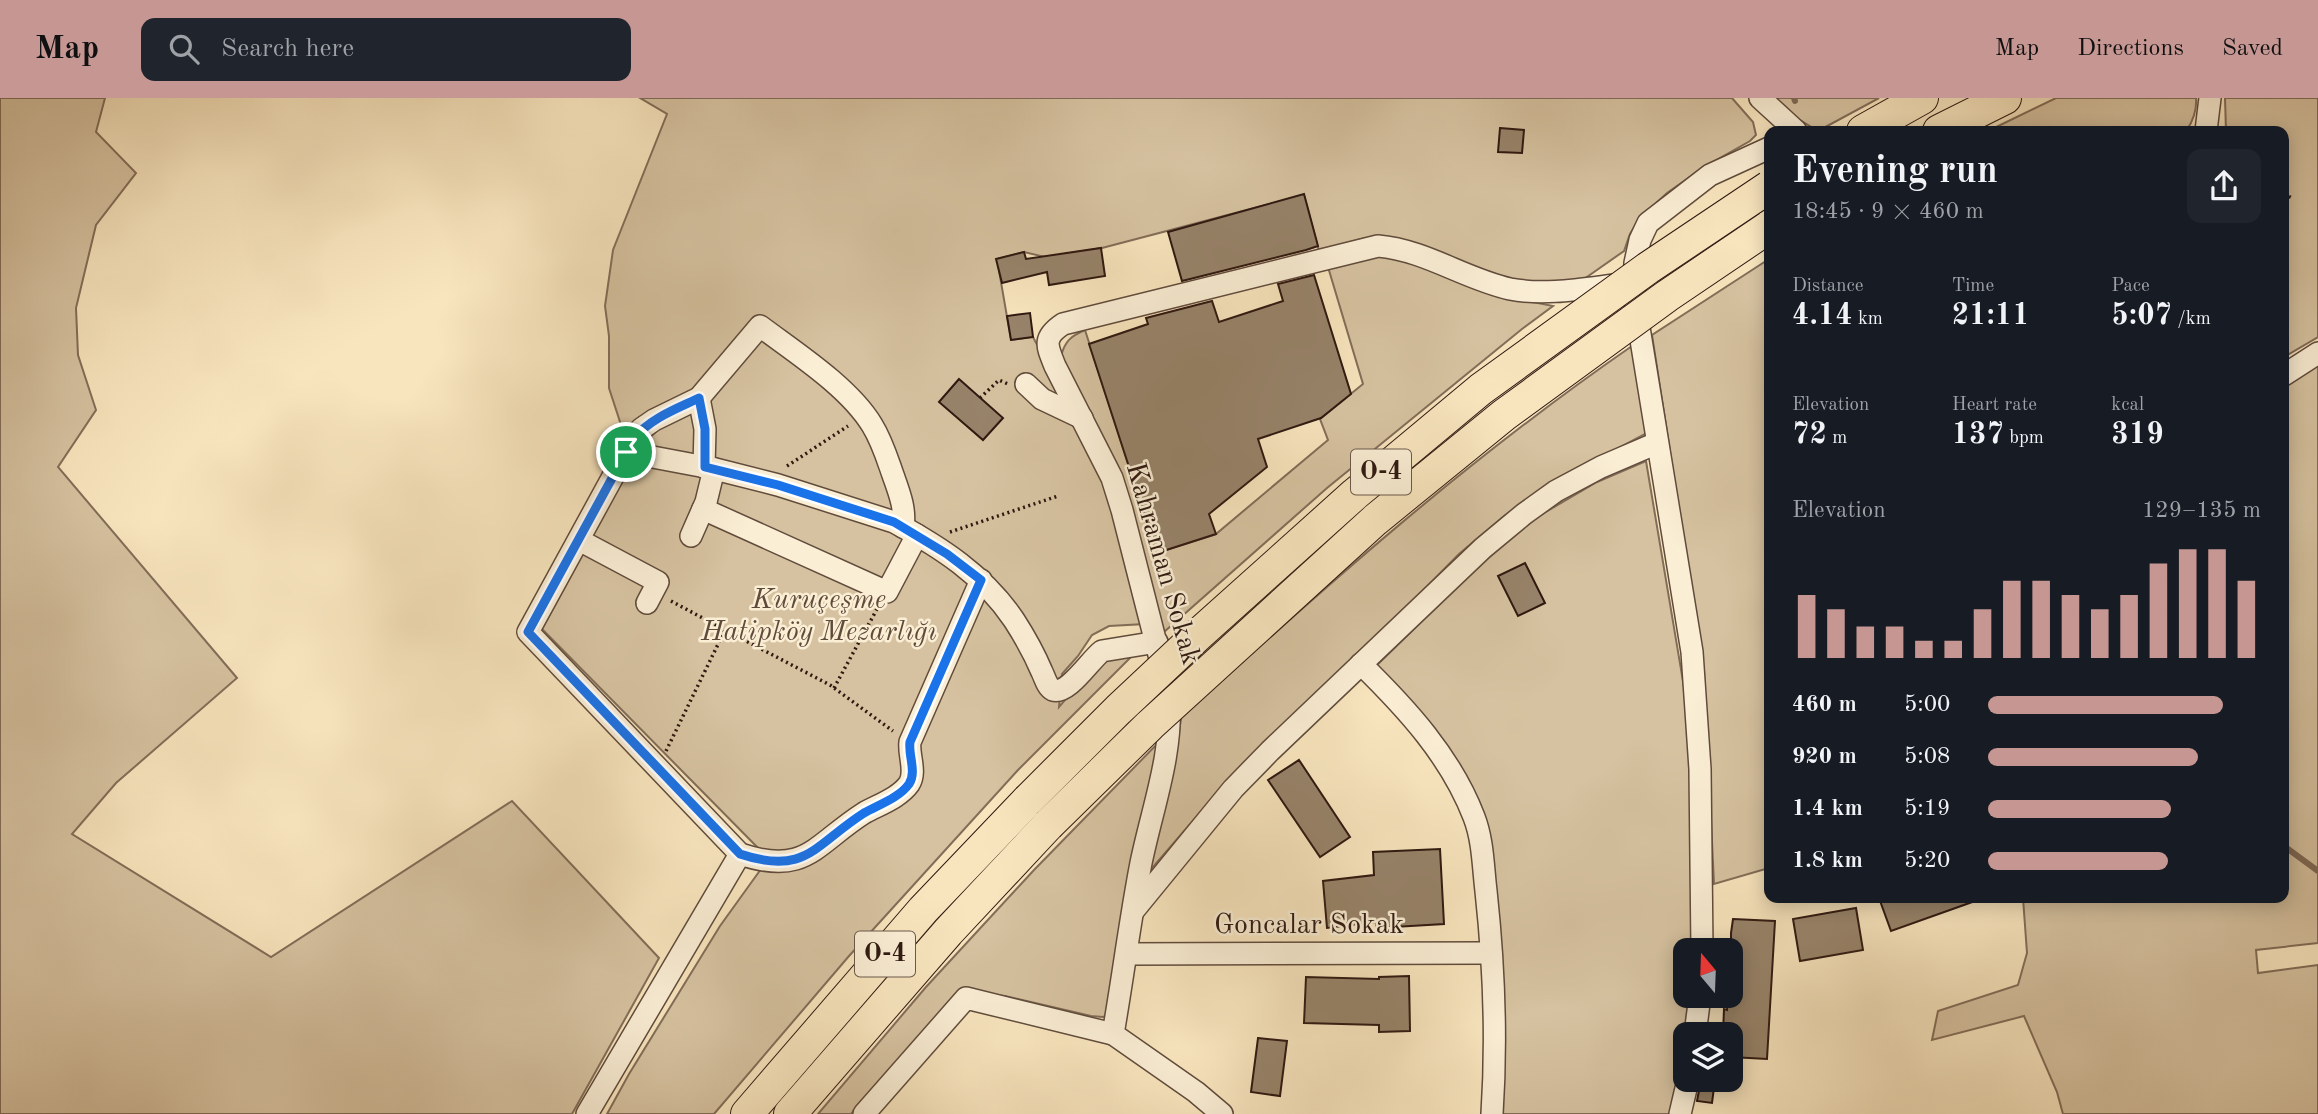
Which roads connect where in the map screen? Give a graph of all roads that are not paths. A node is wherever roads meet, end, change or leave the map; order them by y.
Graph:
1 (1760, 98) edge
2 (1922, 98) edge
3 (2005, 98) edge
4 (2210, 98) edge
5 (1791, 126) edge
6 (1872, 126) edge
7 (1948, 126) edge
8 (2207, 126) edge
9 (1764, 150) edge
10 (1764, 190) edge
11 (1764, 230) edge
12 (1634, 283) junction
13 (2318, 353) edge
14 (2289, 371) edge
15 (1026, 384) road end
16 (699, 398) junction
17 (1082, 418) junction
18 (1657, 443) junction
19 (626, 452) junction
20 (709, 468) junction
21 (703, 509) junction
22 (915, 534) junction
23 (691, 536) dead end
24 (579, 540) junction
25 (981, 580) junction
26 (650, 597) road end
27 (1157, 642) junction
28 (1361, 664) junction
29 (740, 854) junction
30 (1133, 912) junction
31 (1702, 938) edge
32 (1492, 953) junction
33 (1127, 954) junction
34 (1113, 1034) junction
35 (1685, 1092) edge
36 (587, 1114) edge
37 (747, 1114) edge
38 (790, 1114) edge
39 (864, 1114) edge
40 (1222, 1114) edge
41 (1492, 1114) edge
42 (1680, 1114) edge

1 - 5 street
2 - 6 highway
3 - 7 highway
4 - 8 street
9 - 12 street
10 - 37 highway, O-4, bridge
11 - 38 highway, O-4, bridge
12 - 17 street, Kahraman Sokak
12 - 18 street
13 - 14 street
15 - 17 street
16 - 19 street
16 - 20 street
16 - 22 street
17 - 27 street, Kahraman Sokak
18 - 28 street
18 - 31 street
19 - 20 street
19 - 24 street
20 - 21 street
20 - 22 street
21 - 22 street
21 - 23 street
22 - 25 street
24 - 26 street
24 - 29 street
25 - 27 street
25 - 29 street
27 - 30 street, Kahraman Sokak
28 - 30 street
28 - 32 street
29 - 36 street
30 - 33 street, Kahraman Sokak
32 - 33 street, Goncalar Sokak
32 - 41 street
33 - 34 street, Kahraman Sokak
34 - 39 street
34 - 40 street
35 - 42 street

